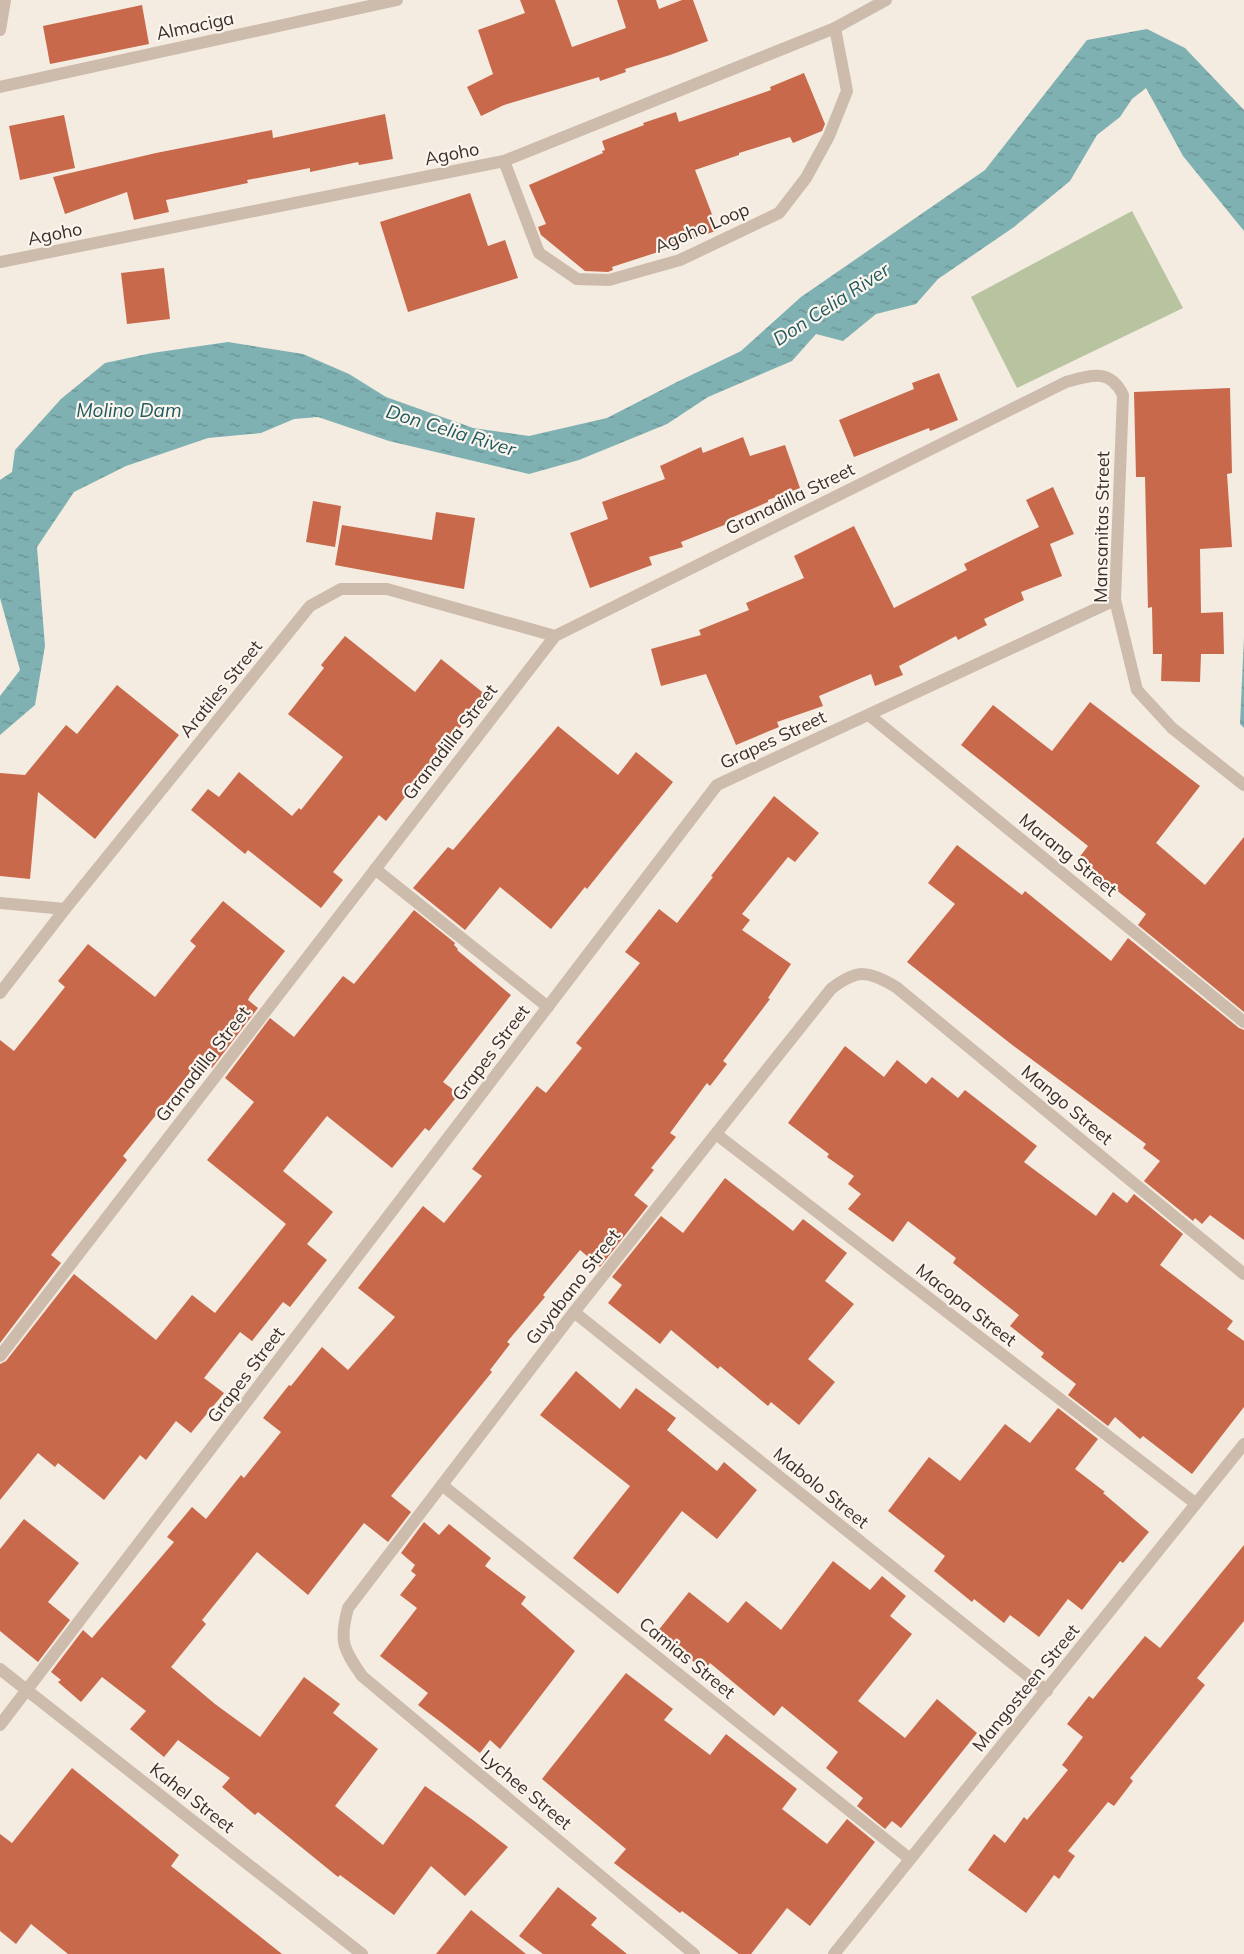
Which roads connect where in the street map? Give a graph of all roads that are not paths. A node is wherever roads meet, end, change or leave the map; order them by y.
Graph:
1 (5, 0) edge
2 (397, 0) edge
3 (886, 0) edge
4 (835, 28) junction
5 (0, 30) edge
6 (0, 87) edge
7 (504, 161) junction
8 (0, 262) edge
9 (1107, 376) joint
10 (1115, 600) junction
11 (554, 636) junction
12 (869, 715) junction
13 (1244, 785) edge
14 (375, 869) junction
15 (0, 903) edge
16 (65, 909) junction
17 (863, 973) joint
18 (0, 993) edge
19 (548, 1007) junction
20 (1244, 1022) edge
21 (716, 1134) junction
22 (1244, 1274) edge
23 (574, 1312) junction
24 (0, 1356) edge
25 (1244, 1444) edge
26 (442, 1485) junction
27 (1195, 1503) junction
28 (344, 1646) joint
29 (0, 1669) edge
30 (27, 1691) junction
31 (1047, 1691) junction
32 (0, 1725) edge
33 (910, 1859) junction
34 (362, 1954) edge
35 (694, 1954) edge
36 (834, 1954) edge

1 - 5 street
2 - 6 street, Almaciga
3 - 4 street, Agoho
4 - 7 street, Agoho
4 - 7 street, Agoho Loop
7 - 8 street, Agoho
9 - 10 street, Mansanitas Street
9 - 11 street, Granadilla Street
10 - 12 street, Grapes Street
10 - 13 street, Mansanitas Street
11 - 14 street, Granadilla Street
11 - 16 street, Aratiles Street
12 - 19 street, Grapes Street
12 - 20 street, Marang Street
14 - 19 street
14 - 24 street, Granadilla Street
15 - 16 street
16 - 18 street, Aratiles Street
17 - 21 street, Guyabano Street
17 - 22 street, Mango Street
19 - 30 street, Grapes Street
21 - 23 street, Guyabano Street
21 - 27 street, Macopa Street
23 - 26 street, Guyabano Street
23 - 31 street, Mabolo Street
25 - 27 street, Mangosteen Street
26 - 28 street, Guyabano Street
26 - 33 street, Camias Street
27 - 31 street, Mangosteen Street
28 - 35 street, Lychee Street
29 - 30 street, Kahel Street
30 - 32 street, Grapes Street
30 - 34 street, Kahel Street
31 - 33 street, Mangosteen Street
33 - 36 street, Mangosteen Street

